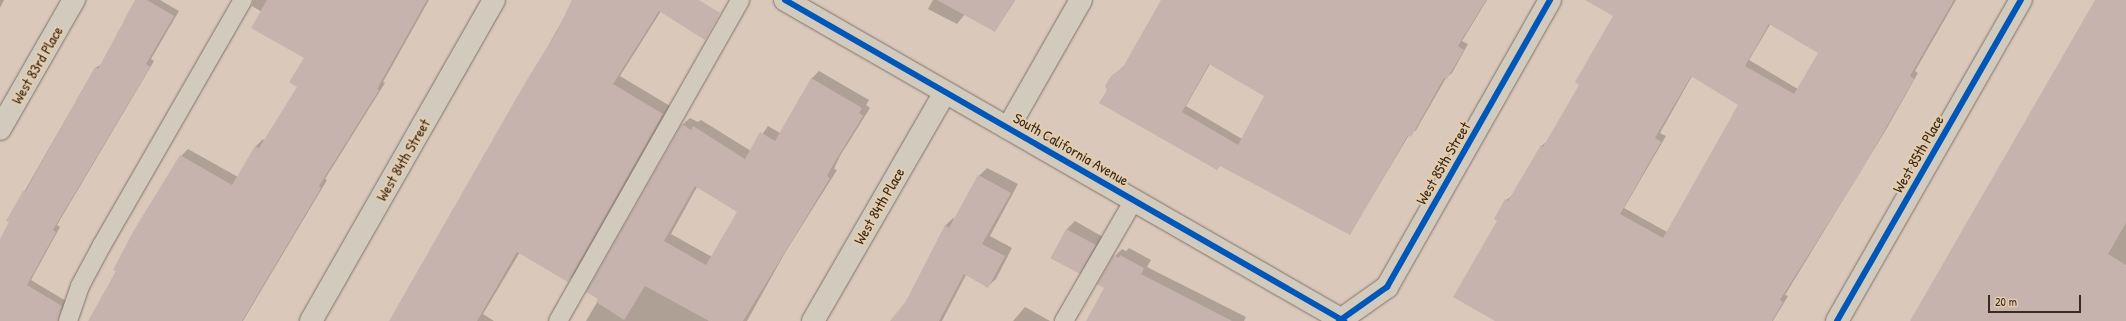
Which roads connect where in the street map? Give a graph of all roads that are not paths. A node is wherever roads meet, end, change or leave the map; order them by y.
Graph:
1 (74, 0) edge
2 (244, 0) edge
3 (494, 0) edge
4 (740, 0) edge
5 (785, 0) edge
6 (1081, 0) edge
7 (1550, 0) edge
8 (2021, 0) edge
9 (945, 92) junction
10 (1008, 128) junction
11 (0, 129) edge
12 (1134, 200) junction
13 (1341, 320) edge
14 (68, 321) edge
15 (311, 321) edge
16 (558, 321) edge
17 (813, 321) edge
18 (1064, 321) edge
19 (1838, 321) edge

1 - 11 street, West 83rd Place
2 - 14 lane
3 - 15 street, West 84th Street
4 - 16 lane
5 - 9 street, South California Avenue
6 - 10 street
7 - 13 street, West 85th Street
8 - 19 street, West 85th Place
9 - 10 street, South California Avenue
9 - 17 street, West 84th Place
10 - 12 street, South California Avenue
12 - 13 street, South California Avenue
12 - 18 lane

